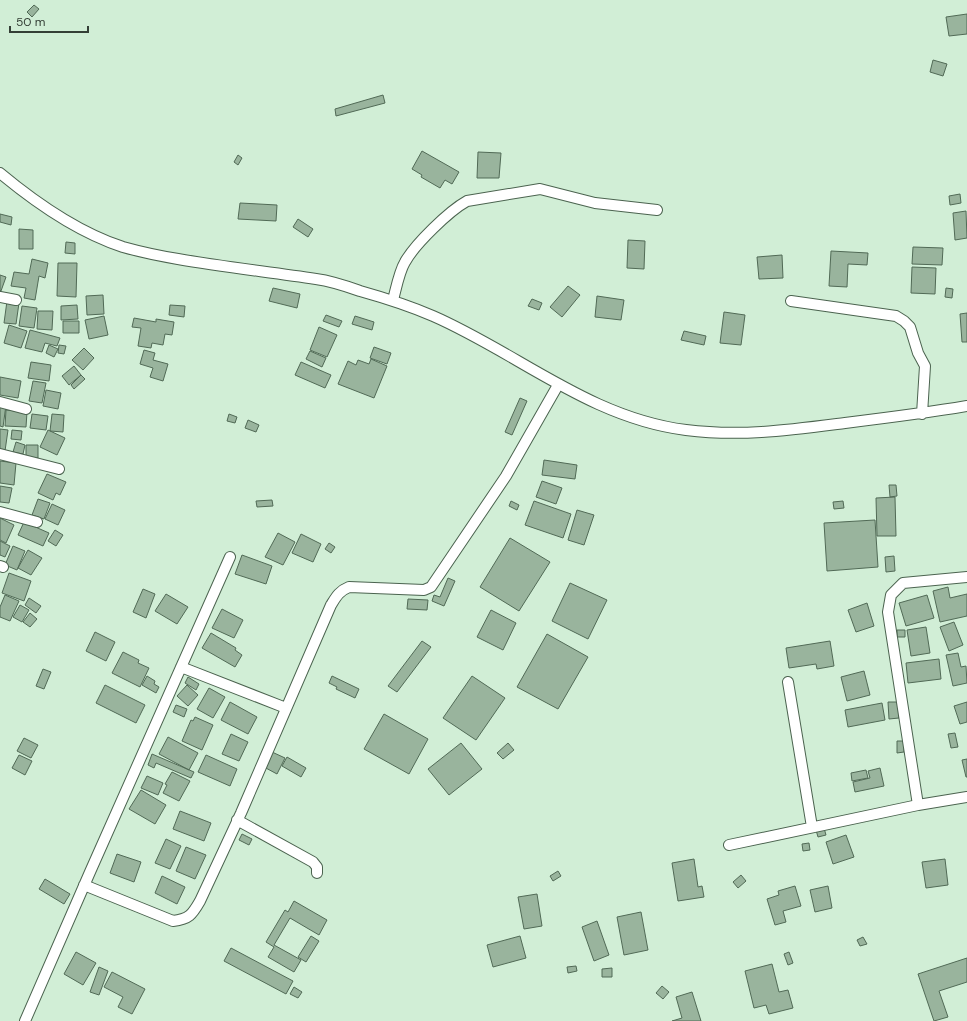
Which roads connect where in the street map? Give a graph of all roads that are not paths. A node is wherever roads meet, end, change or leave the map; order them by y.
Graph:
1 (0, 172) edge
2 (657, 210) dead end
3 (0, 297) edge
4 (16, 300) dead end
5 (393, 300) junction
6 (791, 301) dead end
7 (558, 385) junction
8 (0, 402) edge
9 (967, 406) edge
10 (26, 409) dead end
11 (922, 414) junction
12 (0, 454) edge
13 (59, 469) dead end
14 (0, 512) edge
15 (37, 522) dead end
16 (230, 557) dead end
17 (967, 577) edge
18 (181, 667) junction
19 (788, 682) dead end
20 (286, 708) junction
21 (967, 797) edge
22 (918, 805) junction
23 (237, 820) junction
24 (812, 827) junction
25 (729, 845) dead end
26 (317, 873) dead end
27 (84, 884) junction
28 (25, 1021) edge

1 - 5 street
2 - 5 street
3 - 4 street
5 - 7 street
6 - 11 street
7 - 11 street
7 - 20 street
8 - 10 street
9 - 11 street
12 - 13 street
14 - 15 street
16 - 18 street
17 - 22 street
18 - 20 street
18 - 27 street
19 - 24 street
20 - 23 street
21 - 22 street
22 - 24 street
23 - 26 street
23 - 27 street
24 - 25 street
27 - 28 street

